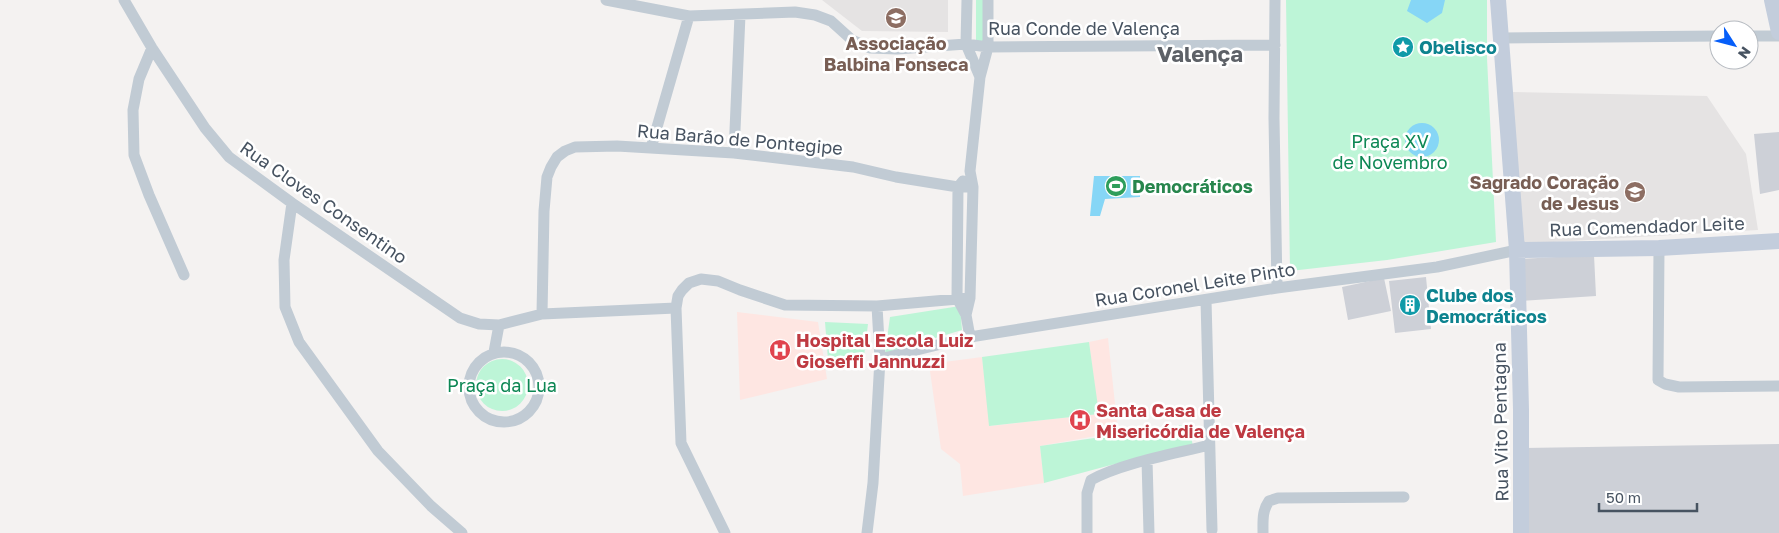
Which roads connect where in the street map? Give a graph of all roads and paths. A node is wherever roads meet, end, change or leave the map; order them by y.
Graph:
1 (124, 0) edge
2 (606, 0) edge
3 (967, 0) edge
4 (988, 0) edge
5 (1275, 0) edge
6 (1498, 0) edge
7 (1772, 0) edge
8 (740, 15) junction
9 (689, 16) junction
10 (1779, 34) edge
11 (1759, 35) edge
12 (1709, 36) edge
13 (1501, 38) junction
14 (966, 44) junction
15 (1275, 45) junction
16 (988, 47) junction
17 (152, 48) junction
18 (980, 78) junction
19 (652, 148) junction
20 (734, 152) junction
21 (970, 171) junction
22 (958, 186) junction
23 (973, 187) junction
24 (292, 203) junction
25 (1779, 241) edge
26 (1658, 248) junction
27 (1517, 250) junction
28 (184, 275) dead end
29 (1277, 288) junction
30 (957, 298) junction
31 (970, 298) junction
32 (1206, 300) junction
33 (877, 306) junction
34 (676, 308) junction
35 (542, 314) junction
36 (966, 315) junction
37 (499, 325) junction
38 (970, 337) junction
39 (494, 352) junction
40 (880, 359) junction
41 (1775, 385) edge
42 (1209, 445) junction
43 (1148, 460) junction
44 (1404, 497) dead end
45 (1212, 530) dead end
46 (462, 533) edge
47 (725, 533) edge
48 (867, 533) edge
49 (1087, 533) edge
50 (1149, 533) edge
51 (1263, 533) edge
52 (1521, 533) edge

1 - 17 street, Rua Cloves Consentino
2 - 9 street, Rua Conde de Valença
3 - 14 street
4 - 16 street
5 - 15 street
6 - 13 street, Rua Vito Pentagna
7 - 10 street
8 - 9 street, Rua Conde de Valença
8 - 14 street, Rua Conde de Valença
8 - 20 street
9 - 19 street
10 - 11 street
12 - 13 street
13 - 27 street, Rua Vito Pentagna
14 - 16 street, Rua Conde de Valença
14 - 18 street
15 - 16 street, Rua Conde de Valença
15 - 29 street
16 - 18 street
17 - 24 street, Rua Cloves Consentino
17 - 28 street
18 - 21 street
19 - 20 street, Rua Barão de Pontegipe
19 - 35 street, Rua Barão de Pontegipe
20 - 22 street, Rua Barão de Pontegipe
21 - 22 street
21 - 23 street
22 - 23 street, Rua Barão de Pontegipe
22 - 30 street
23 - 31 street
24 - 37 street, Rua Cloves Consentino
24 - 46 street
25 - 26 street, Rua Comendador Leite
26 - 27 street, Rua Comendador Leite
26 - 41 street
27 - 29 street, Rua Coronel Leite Pinto
27 - 52 street, Rua Vito Pentagna
29 - 32 street, Rua Coronel Leite Pinto
30 - 31 street
30 - 33 street
30 - 36 street
31 - 36 street
32 - 38 street, Rua Coronel Leite Pinto
32 - 42 street
33 - 34 street
33 - 40 street
34 - 35 street, Rua Cloves Consentino
34 - 47 street
35 - 37 street, Rua Cloves Consentino
36 - 38 street
37 - 39 street
38 - 40 street, Rua Coronel Leite Pinto
39 - 39 street
40 - 48 street
42 - 43 street
42 - 45 street
43 - 49 street
43 - 50 street
44 - 51 street

